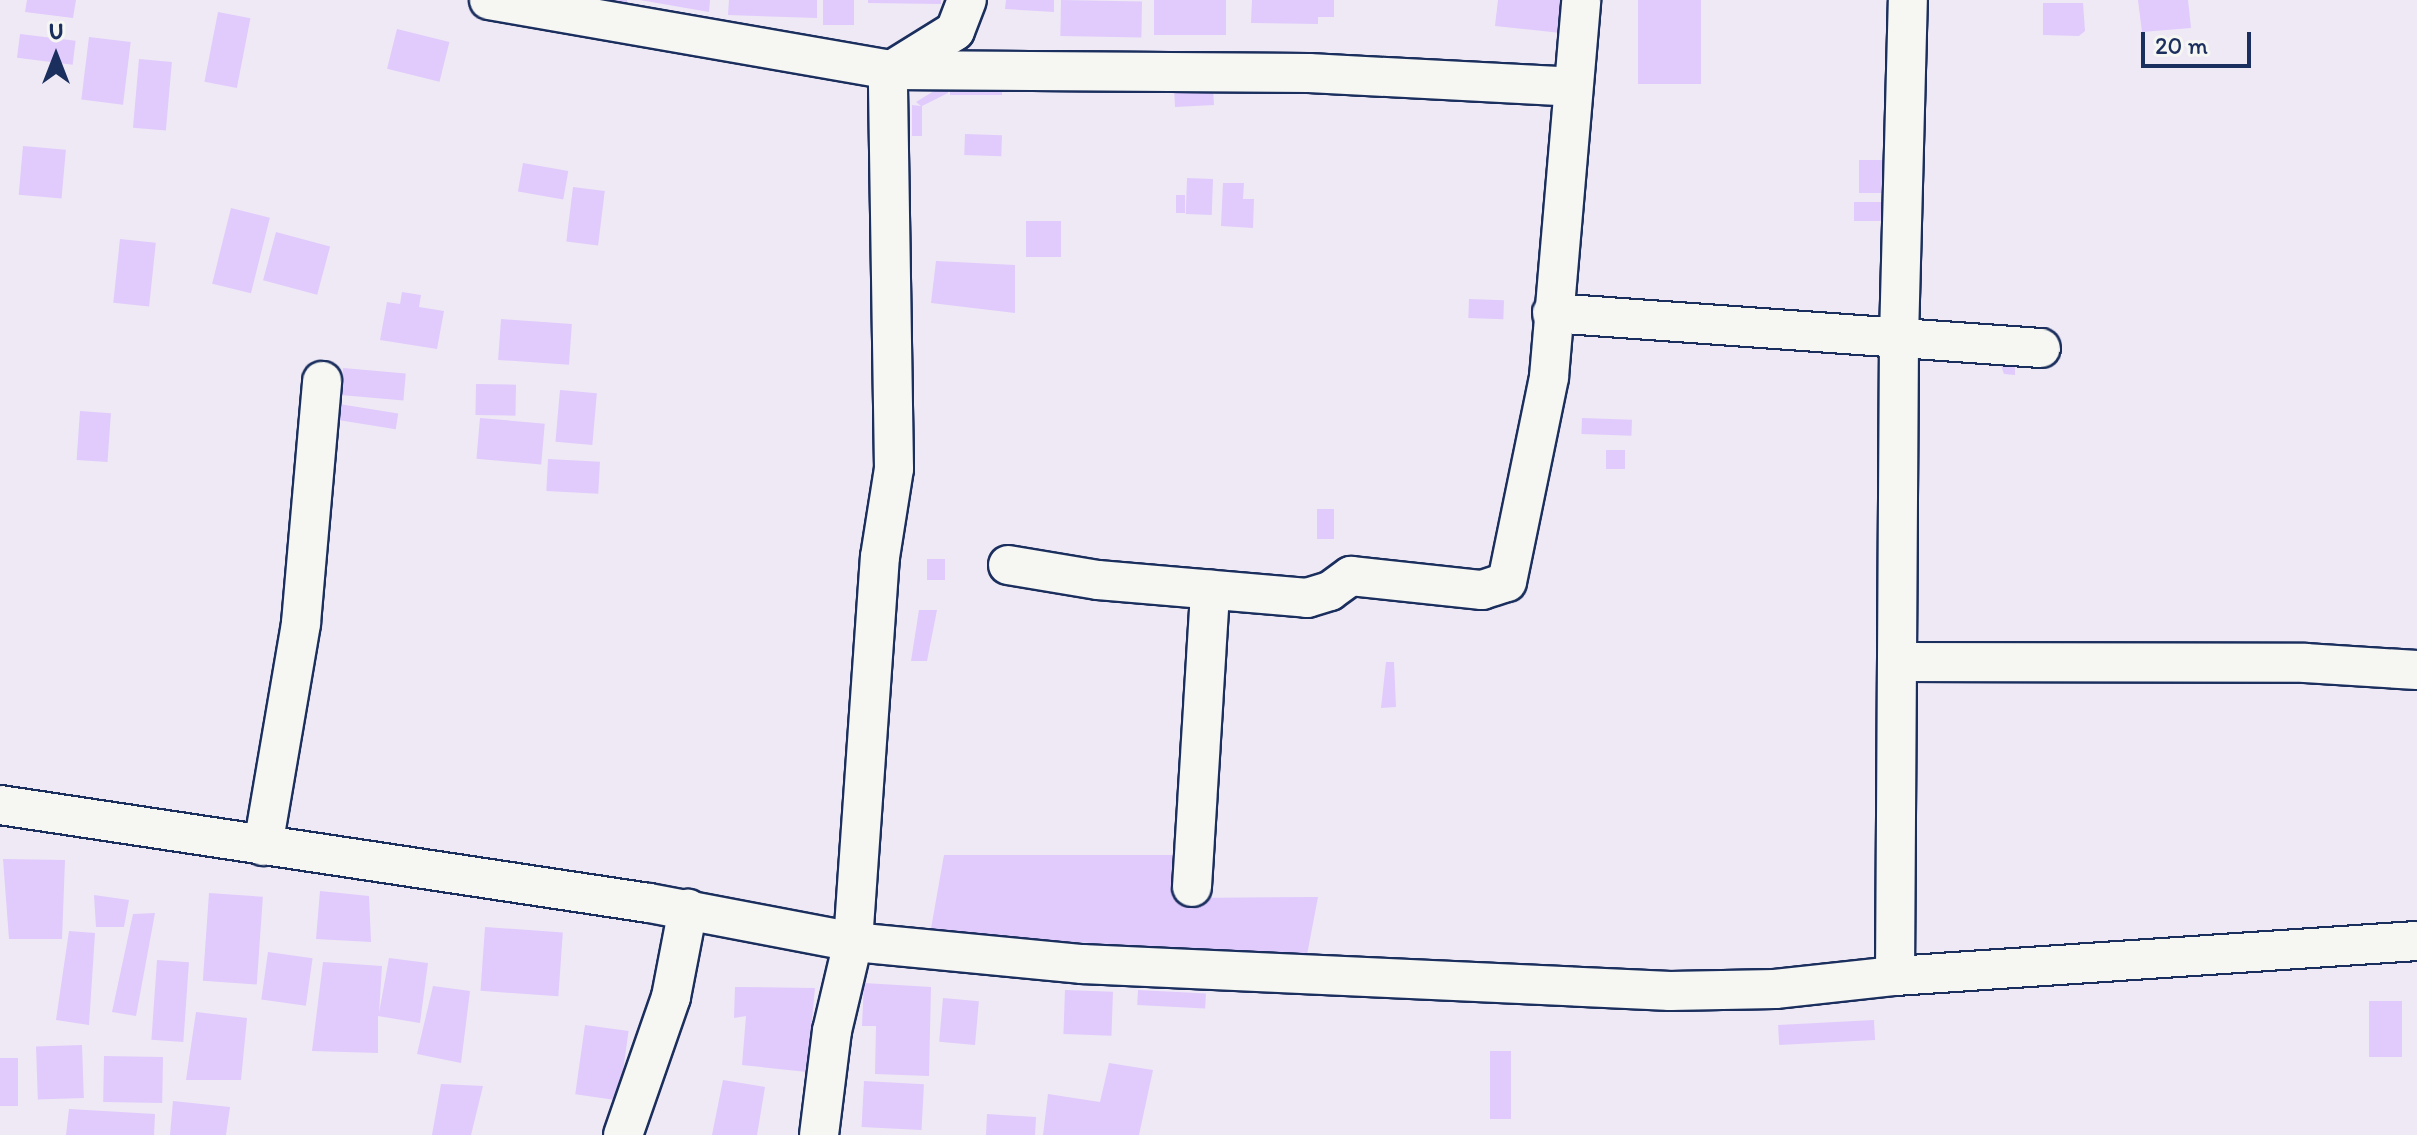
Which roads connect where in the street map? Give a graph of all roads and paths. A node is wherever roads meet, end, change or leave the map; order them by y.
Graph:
1 (489, 0) edge
2 (967, 0) edge
3 (1581, 0) edge
4 (1908, 0) edge
5 (892, 70) junction
6 (1573, 87) junction
7 (1552, 313) junction
8 (1899, 338) junction
9 (2041, 348) dead end
10 (322, 381) dead end
11 (1008, 565) dead end
12 (1210, 590) junction
13 (1900, 662) junction
14 (2417, 670) edge
15 (1, 805) edge
16 (263, 846) junction
17 (1192, 887) dead end
18 (688, 909) junction
19 (2417, 941) edge
20 (853, 942) junction
21 (1895, 976) junction
22 (623, 1135) edge
23 (819, 1135) edge

1 - 5 street
2 - 5 street
3 - 6 street
4 - 8 street
5 - 6 street
5 - 20 street
6 - 7 street
7 - 8 street
7 - 12 street
8 - 9 street
8 - 13 street
10 - 16 street
11 - 12 street
12 - 17 street
13 - 14 street
13 - 21 street
15 - 16 street
16 - 18 street
18 - 20 street
18 - 22 street
19 - 21 street
20 - 21 street
20 - 23 street

